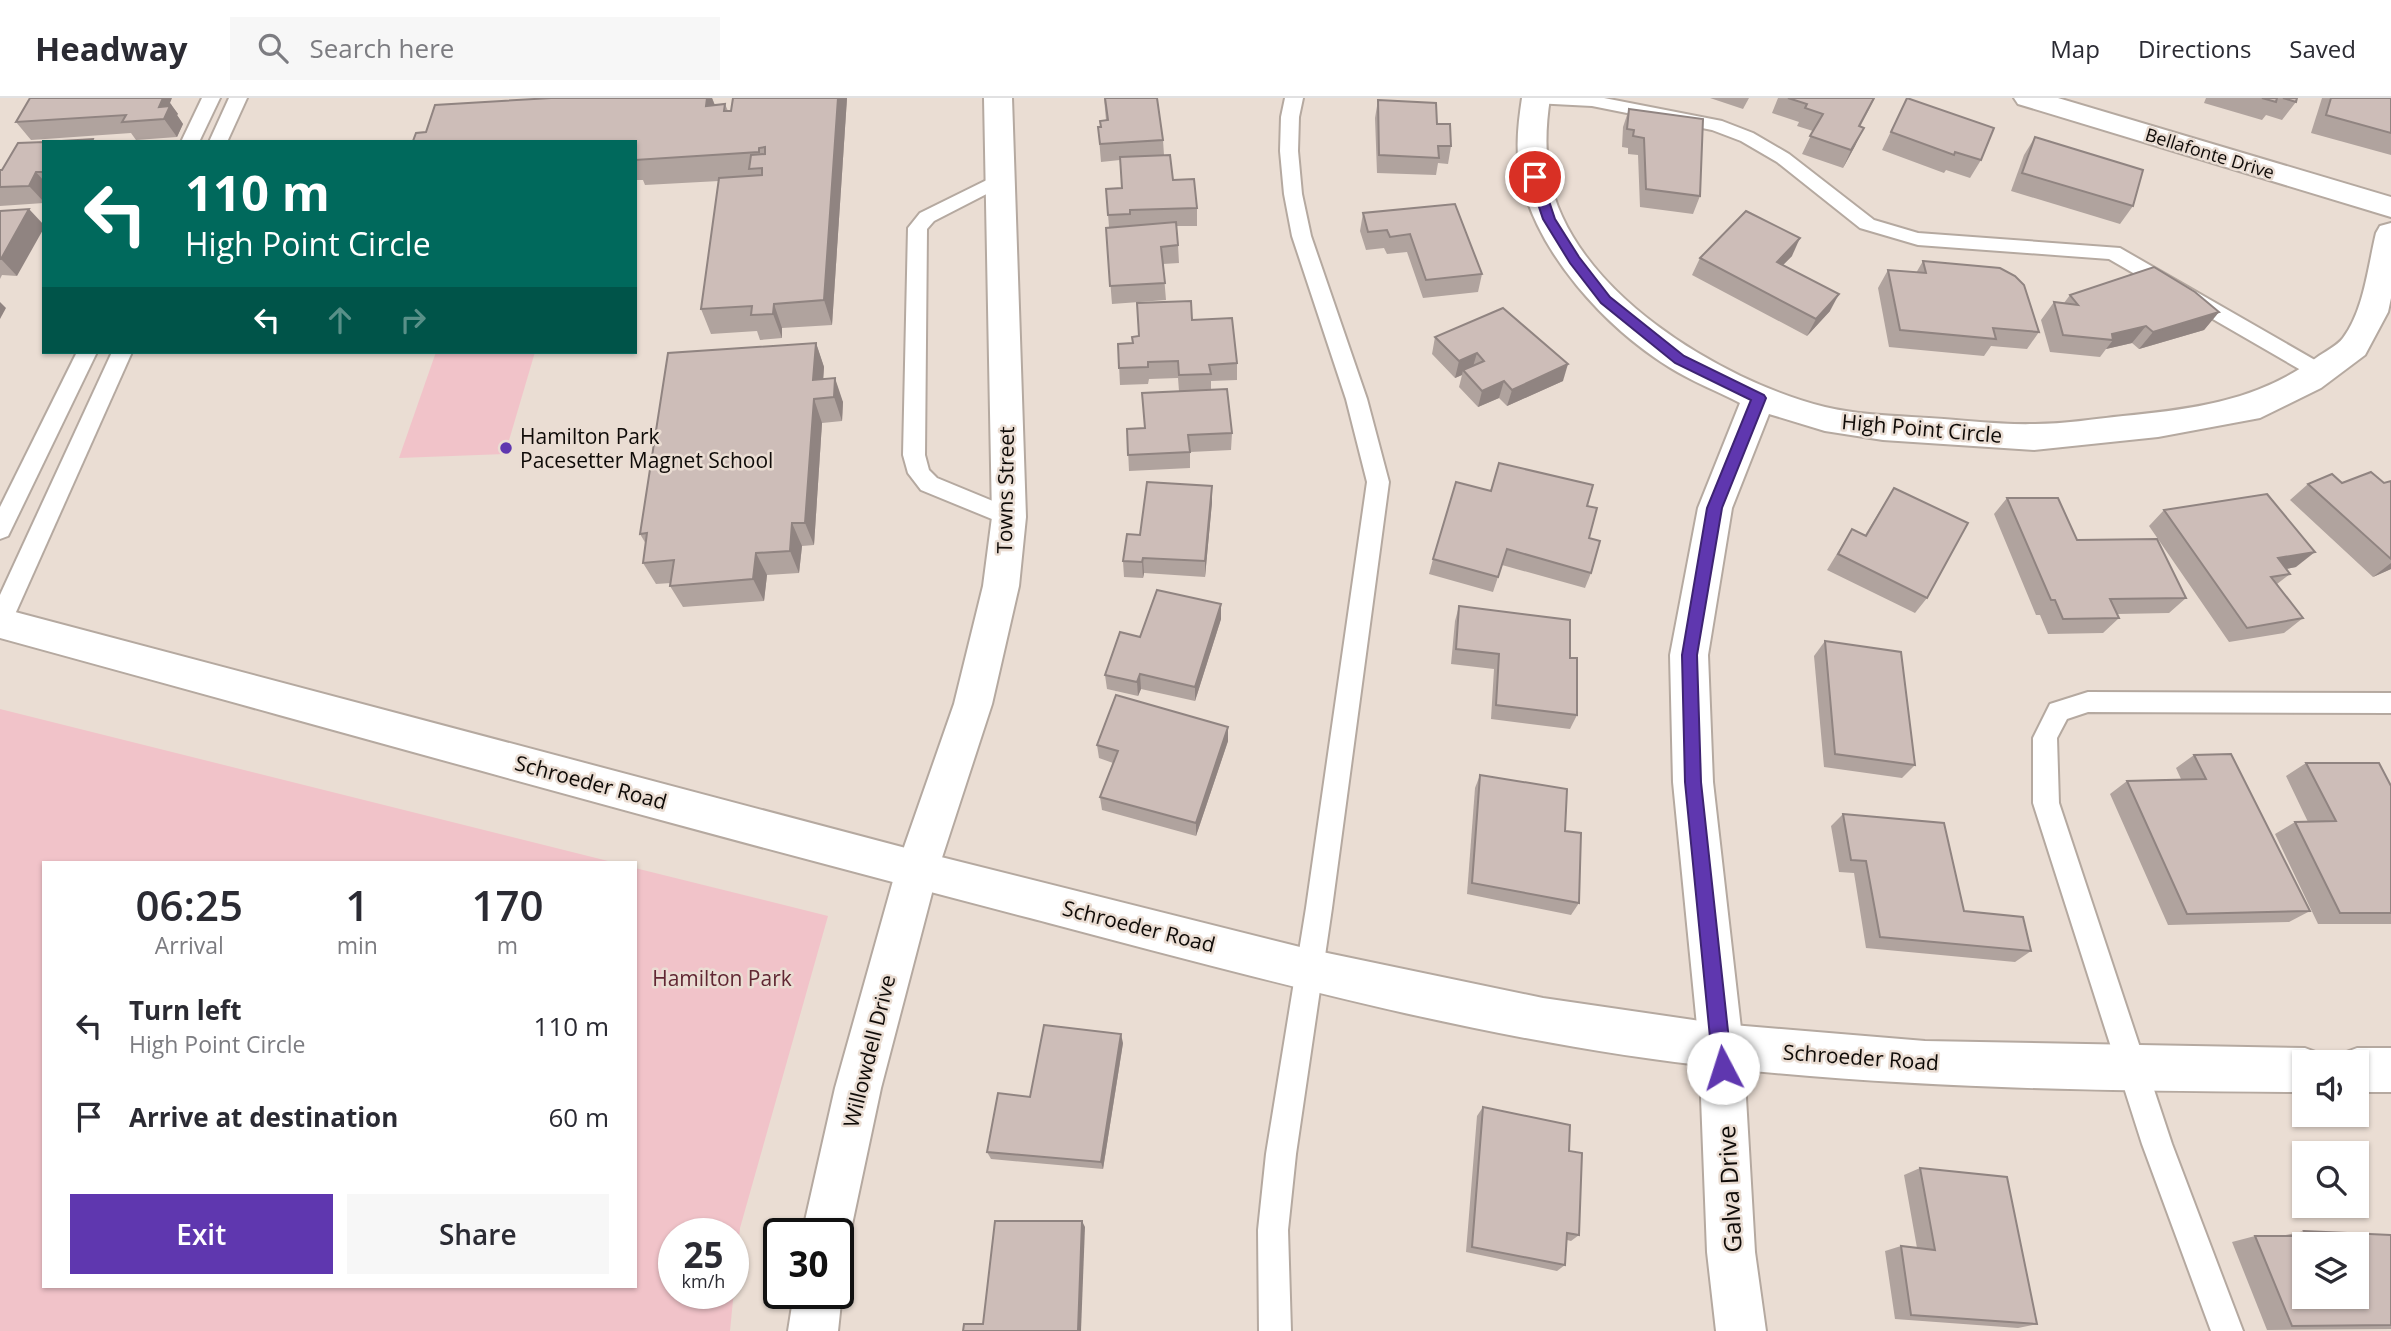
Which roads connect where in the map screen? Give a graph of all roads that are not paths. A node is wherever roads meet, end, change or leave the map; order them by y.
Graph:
1 (211, 98) edge
2 (238, 98) edge
3 (998, 98) edge
4 (1294, 98) edge
5 (1536, 98) edge
6 (2028, 98) edge
7 (191, 140) edge
8 (219, 140) edge
9 (999, 180) junction
10 (2391, 207) edge
11 (2391, 233) edge
12 (86, 354) edge
13 (121, 354) edge
14 (2320, 372) junction
15 (1759, 398) junction
16 (1009, 517) junction
17 (0, 530) edge
18 (0, 622) edge
19 (2391, 703) edge
20 (917, 870) junction
21 (1308, 970) junction
22 (1721, 1046) junction
23 (2134, 1069) junction
24 (2292, 1070) edge
25 (2369, 1070) edge
26 (2391, 1070) edge
27 (830, 1218) edge
28 (816, 1309) edge
29 (813, 1331) edge
30 (1275, 1331) edge
31 (1741, 1331) edge
32 (2227, 1331) edge

1 - 7 lane
2 - 8 lane
3 - 9 street, Towns Street
4 - 21 lane
5 - 14 lane
5 - 15 street, High Point Circle
6 - 10 street, Bellafonte Drive
9 - 16 street, Towns Street
9 - 16 lane
11 - 14 street, High Point Circle
12 - 17 lane
13 - 18 lane
14 - 15 street, High Point Circle
15 - 22 street, Galva Drive
16 - 20 street, Towns Street
18 - 20 street, Schroeder Road
19 - 23 lane
20 - 21 street, Schroeder Road
20 - 27 street, Willowdell Drive
21 - 22 street, Schroeder Road
21 - 30 lane
22 - 23 street, Schroeder Road
22 - 31 street, Galva Drive
23 - 24 street, Schroeder Road
23 - 32 lane
25 - 26 street
28 - 29 street

